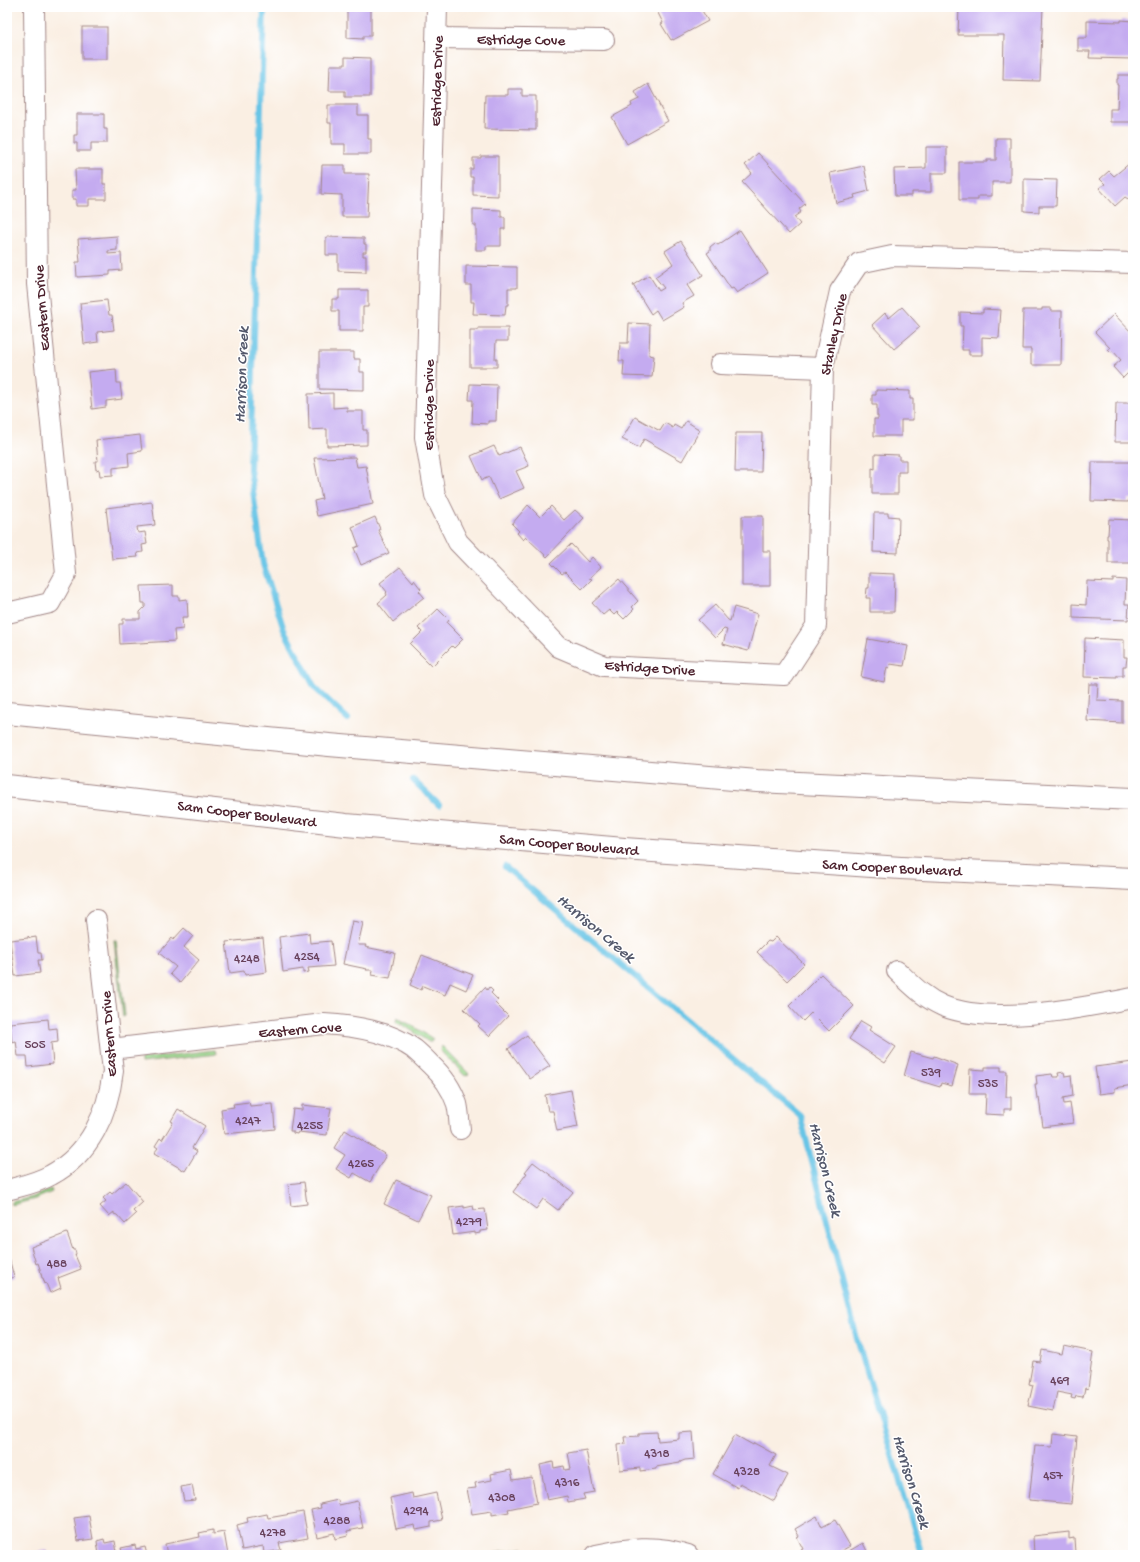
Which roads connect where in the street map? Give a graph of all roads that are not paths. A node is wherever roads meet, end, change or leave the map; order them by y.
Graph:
1 (34, 7) edge
2 (437, 7) edge
3 (437, 38) junction
4 (604, 40) dead end
5 (1133, 263) edge
6 (720, 364) dead end
7 (823, 368) junction
8 (7, 612) edge
9 (784, 676) joint
10 (7, 713) edge
11 (7, 786) edge
12 (1129, 798) edge
13 (1123, 878) edge
14 (96, 920) dead end
15 (897, 971) dead end
16 (1133, 998) edge
17 (111, 1049) junction
18 (460, 1129) dead end
19 (7, 1190) edge
20 (596, 1555) edge
21 (688, 1555) edge

1 - 8 street, Eastern Drive
2 - 3 street, Estridge Drive
3 - 4 street, Estridge Cove
3 - 9 street, Estridge Drive
5 - 7 street, Stanley Drive
6 - 7 street
7 - 9 street, Stanley Drive
10 - 12 highway
11 - 13 highway, Sam Cooper Boulevard
14 - 17 street, Eastern Drive
15 - 16 street
17 - 18 street, Eastern Cove
17 - 19 street, Eastern Drive
20 - 21 street

